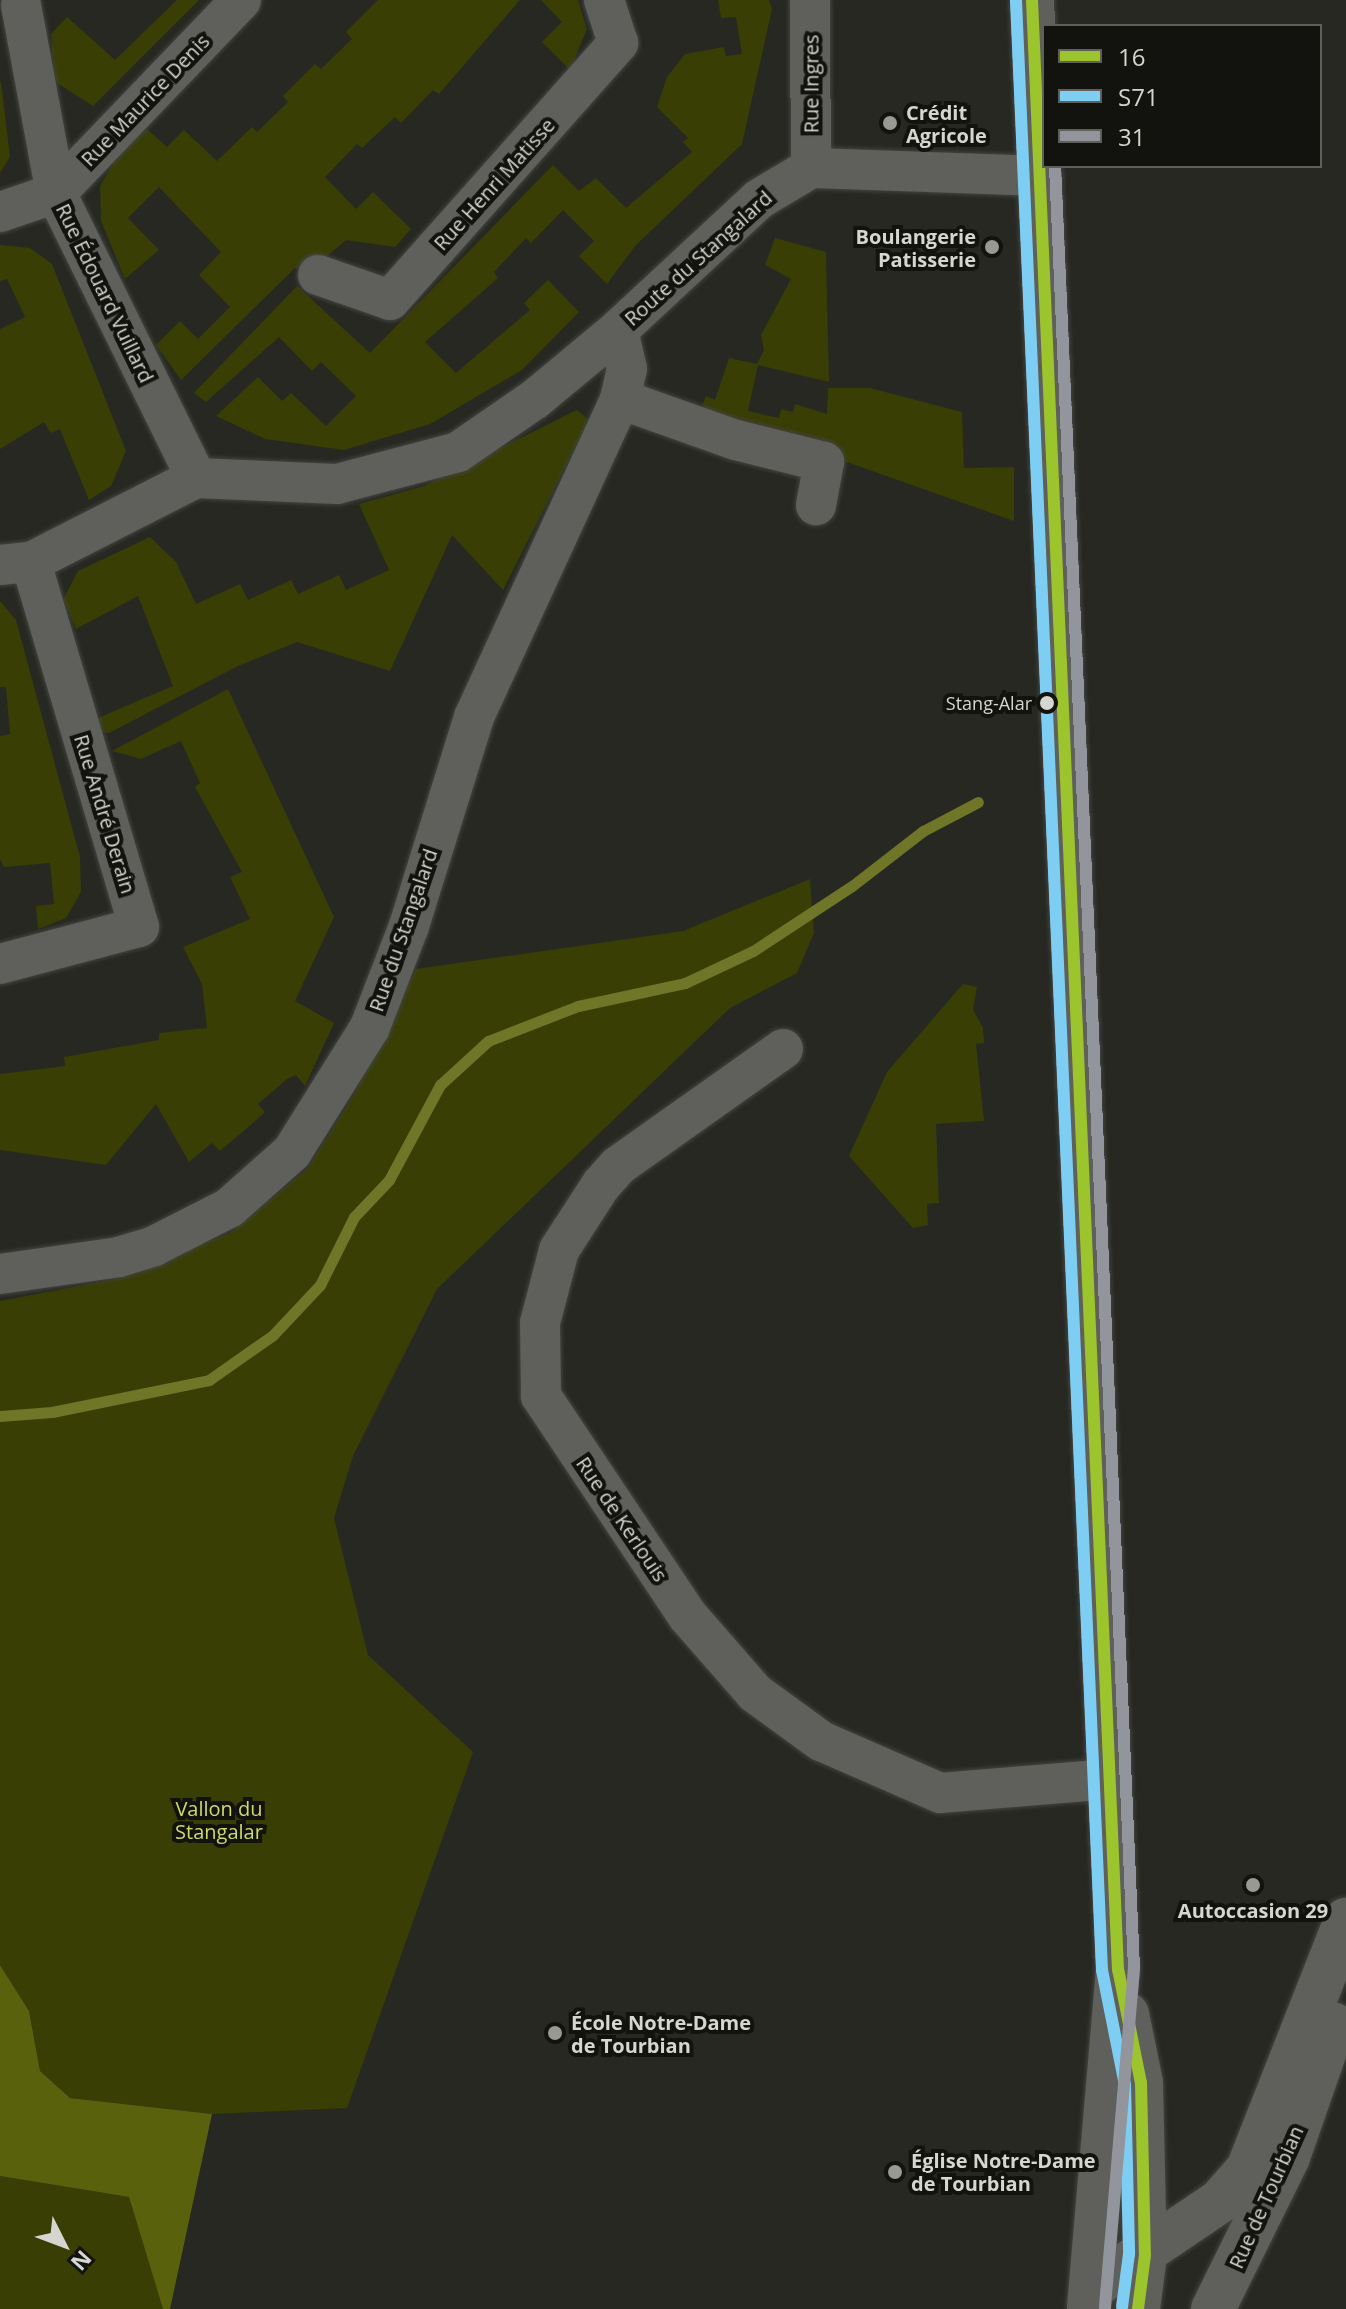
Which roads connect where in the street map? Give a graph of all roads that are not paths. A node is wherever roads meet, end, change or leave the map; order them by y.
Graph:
1 (241, 0) edge
2 (604, 0) edge
3 (810, 0) edge
4 (1032, 0) edge
5 (21, 5) dead end
6 (811, 168) junction
7 (1037, 176) junction
8 (56, 193) junction
9 (0, 212) edge
10 (318, 275) dead end
11 (618, 330) junction
12 (620, 399) junction
13 (196, 478) junction
14 (816, 505) dead end
15 (15, 563) edge
16 (0, 964) edge
17 (783, 1049) dead end
18 (0, 1274) edge
19 (1110, 1779) junction
20 (1346, 1920) edge
21 (1118, 1969) junction
22 (1346, 1992) edge
23 (1144, 2166) junction
24 (1220, 2201) junction
25 (1145, 2255) junction
26 (1091, 2298) edge
27 (1138, 2309) edge
28 (1213, 2309) edge

1 - 8 street, Rue Maurice Denis
2 - 10 street, Rue Henri Matisse
3 - 6 street, Rue Ingres
4 - 7 main road
5 - 8 street, Rue Édouard Vuillard
6 - 7 street
6 - 11 street, Route du Stangalard
7 - 19 main road
8 - 9 street, Rue Maurice Denis
8 - 13 street, Rue Édouard Vuillard
11 - 12 street, Route du Stangalard
11 - 13 street
12 - 14 street
12 - 18 street, Rue du Stangalard
13 - 15 street
15 - 16 street, Rue André Derain
17 - 19 street, Rue de Kerlouis
19 - 21 main road
20 - 24 main road
21 - 23 main road
21 - 26 main road
22 - 28 main road, Rue de Tourbian
23 - 24 main road
23 - 25 main road
24 - 25 main road
25 - 26 main road
25 - 27 main road

